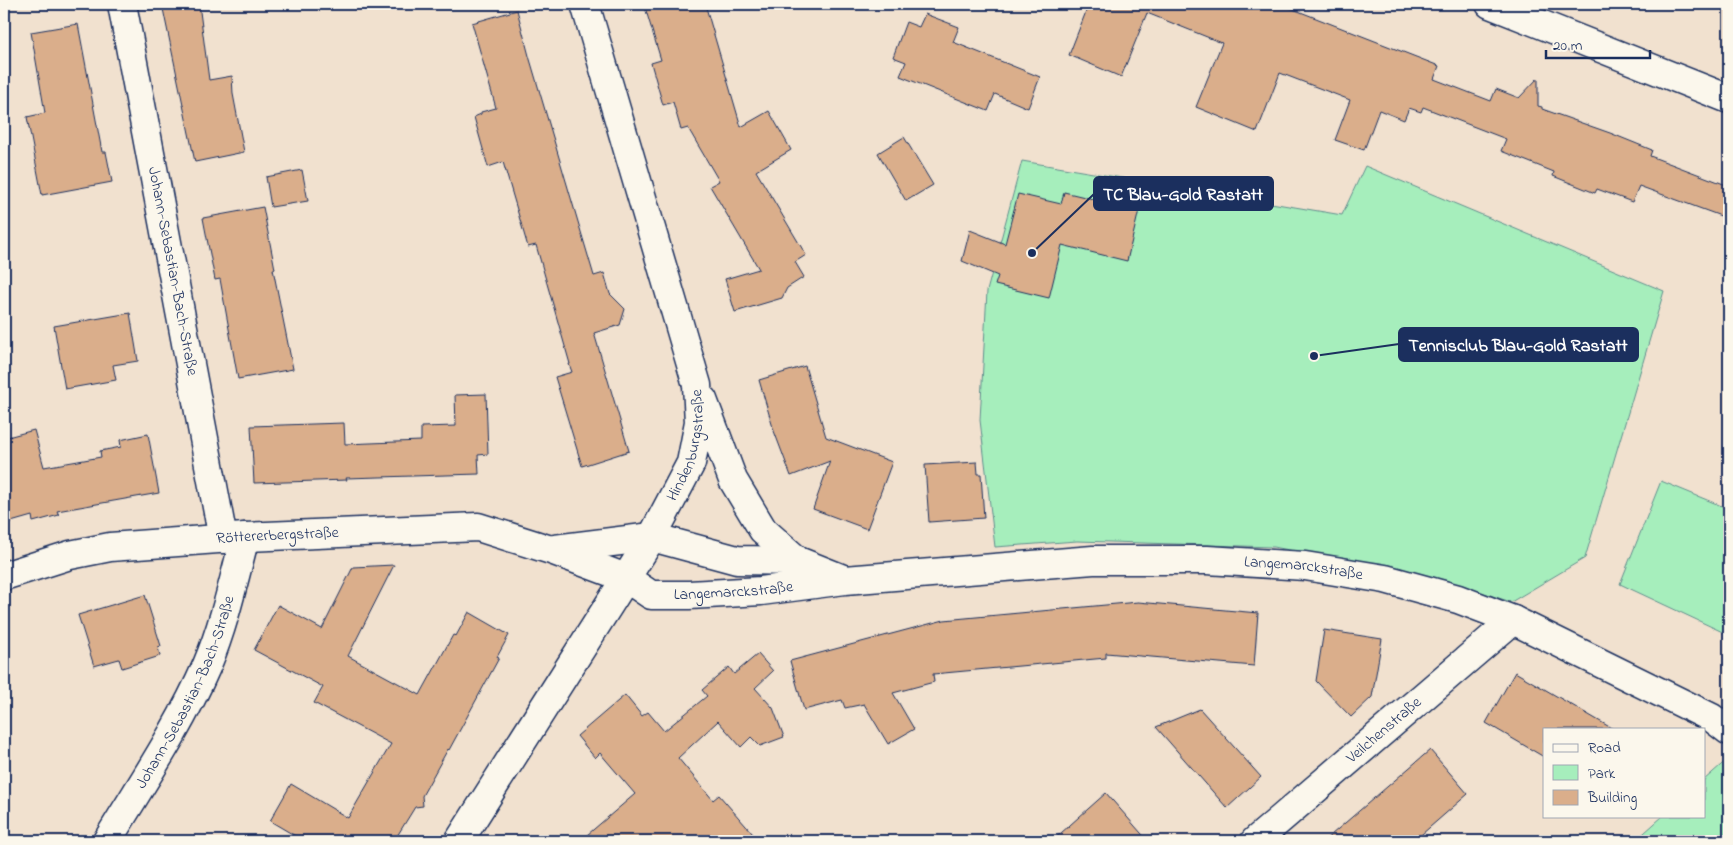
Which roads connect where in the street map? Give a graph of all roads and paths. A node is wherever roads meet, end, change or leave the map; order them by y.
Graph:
1 (122, 4) edge
2 (585, 4) edge
3 (1490, 4) edge
4 (1729, 99) edge
5 (697, 385) junction
6 (652, 537) junction
7 (234, 538) junction
8 (551, 550) junction
9 (798, 562) junction
10 (4, 576) edge
11 (626, 578) junction
12 (844, 580) junction
13 (1512, 620) junction
14 (1729, 731) edge
15 (107, 841) edge
16 (460, 841) edge
17 (1256, 841) edge

1 - 7 street, Johann-Sebastian-Bach-Straße
2 - 5 street, Hindenburgstraße
3 - 4 street
5 - 6 street, Hindenburgstraße
5 - 9 street, Langemarckstraße
6 - 8 street, Röttererbergstraße
6 - 9 street, Langemarckstraße
6 - 11 street, Hindenburgstraße
7 - 8 street, Röttererbergstraße
7 - 10 street, Röttererbergstraße
7 - 15 street, Johann-Sebastian-Bach-Straße
8 - 11 street, Röttererbergstraße
9 - 12 street, Langemarckstraße
11 - 12 street, Langemarckstraße
11 - 16 street, Hindenburgstraße
12 - 13 street, Langemarckstraße
13 - 14 street, Langemarckstraße
13 - 17 street, Veilchenstraße

